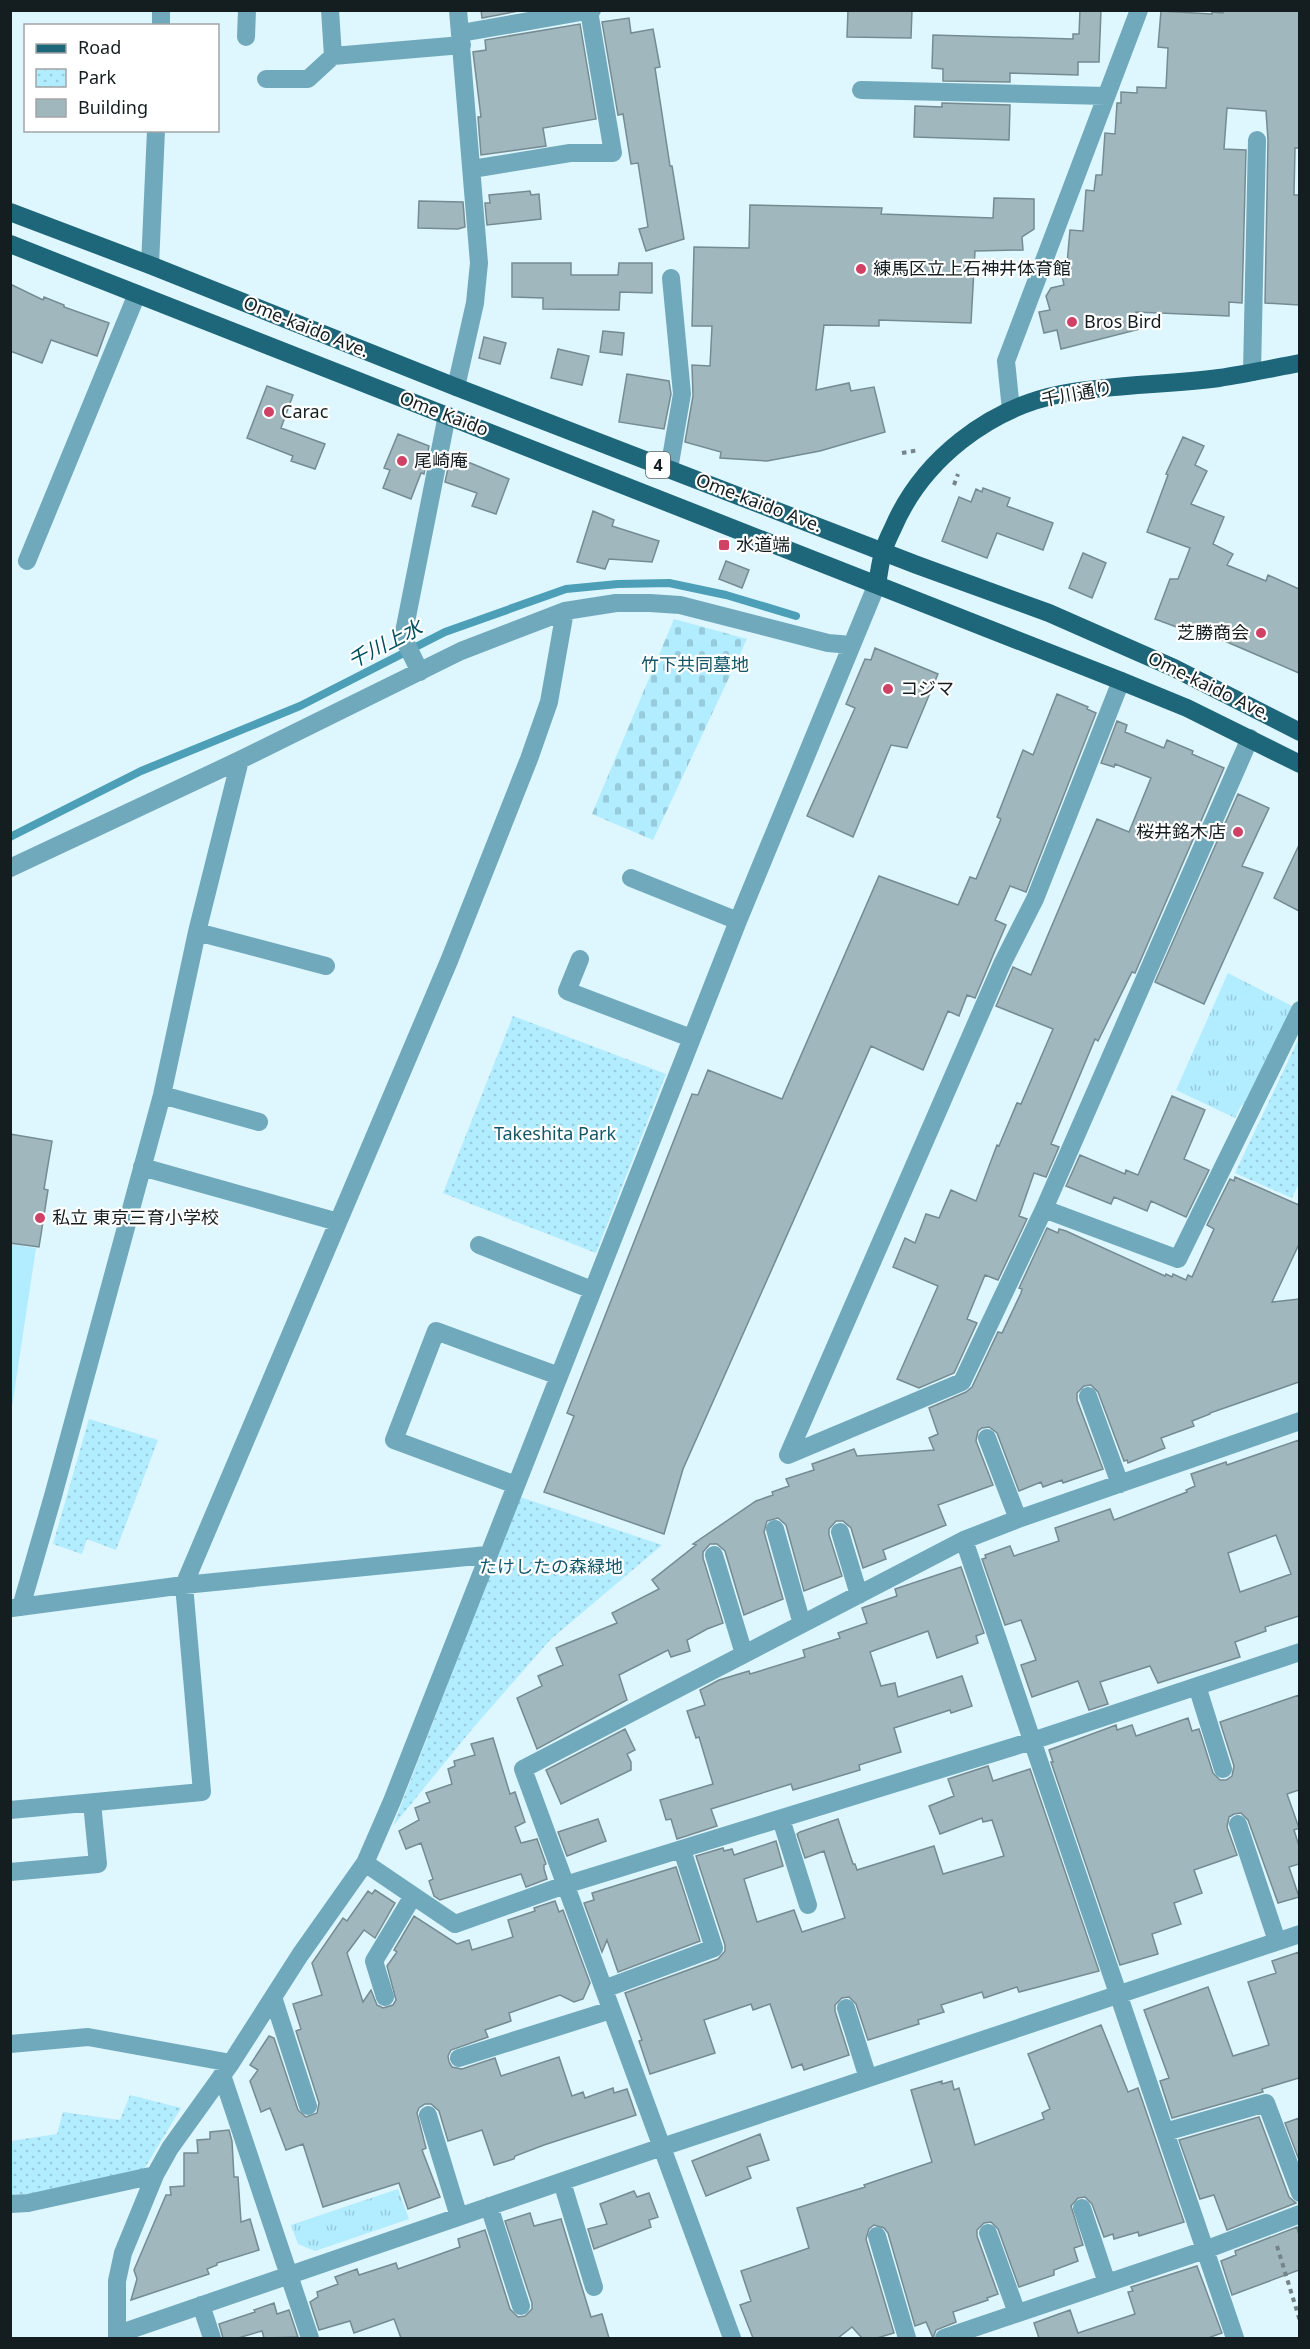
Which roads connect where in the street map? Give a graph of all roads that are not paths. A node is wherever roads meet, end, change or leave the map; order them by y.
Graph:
1 (247, 10) edge
2 (330, 10) edge
3 (458, 10) edge
4 (1139, 10) edge
5 (591, 11) edge
6 (246, 37) dead end
7 (462, 39) junction
8 (333, 56) junction
9 (266, 80) dead end
10 (861, 90) dead end
11 (1106, 96) junction
12 (156, 132) edge
13 (1257, 140) dead end
14 (472, 169) junction
15 (10, 212) edge
16 (10, 244) edge
17 (150, 265) junction
18 (671, 278) dead end
19 (137, 294) junction
20 (1299, 363) edge
21 (1252, 372) junction
22 (456, 387) junction
23 (1011, 410) junction
24 (447, 415) junction
25 (669, 469) junction
26 (883, 551) junction
27 (27, 561) dead end
28 (877, 584) junction
29 (565, 611) junction
30 (851, 645) junction
31 (417, 667) junction
32 (1121, 681) junction
33 (1299, 732) edge
34 (1250, 738) junction
35 (240, 760) junction
36 (1299, 764) edge
37 (10, 868) edge
38 (631, 878) dead end
39 (738, 921) junction
40 (197, 932) junction
41 (580, 959) dead end
42 (326, 966) dead end
43 (1299, 1010) edge
44 (691, 1038) junction
45 (162, 1095) junction
46 (259, 1122) dead end
47 (142, 1167) junction
48 (1044, 1209) junction
49 (338, 1222) junction
50 (479, 1245) dead end
51 (592, 1290) junction
52 (559, 1376) junction
53 (1088, 1396) dead end
54 (1299, 1421) edge
55 (987, 1438) dead end
56 (1120, 1484) junction
57 (516, 1485) junction
58 (1017, 1519) junction
59 (775, 1529) dead end
60 (840, 1532) dead end
61 (964, 1540) junction
62 (487, 1555) junction
63 (714, 1555) dead end
64 (184, 1584) junction
65 (859, 1595) junction
66 (16, 1608) edge
67 (802, 1624) junction
68 (1299, 1652) edge
69 (744, 1654) junction
70 (1197, 1686) junction
71 (1032, 1741) junction
72 (1223, 1768) dead end
73 (92, 1803) junction
74 (10, 1810) edge
75 (781, 1819) junction
76 (1238, 1824) dead end
77 (682, 1850) junction
78 (365, 1863) junction
79 (10, 1872) edge
80 (565, 1885) junction
81 (413, 1896) junction
82 (808, 1905) dead end
83 (1299, 1934) edge
84 (1277, 1941) junction
85 (604, 1989) junction
86 (1118, 1995) junction
87 (273, 1997) junction
88 (385, 1997) dead end
89 (846, 2008) dead end
90 (611, 2010) junction
91 (10, 2044) edge
92 (459, 2058) dead end
93 (227, 2069) junction
94 (868, 2078) junction
95 (308, 2106) dead end
96 (428, 2115) dead end
97 (1164, 2132) junction
98 (662, 2147) junction
99 (155, 2175) junction
100 (562, 2182) junction
101 (1299, 2193) edge
102 (10, 2204) edge
103 (489, 2206) junction
104 (1082, 2208) dead end
105 (1299, 2214) edge
106 (459, 2217) junction
107 (988, 2233) dead end
108 (877, 2236) dead end
109 (1205, 2250) junction
110 (289, 2276) junction
111 (1107, 2283) junction
112 (594, 2287) dead end
113 (201, 2306) junction
114 (521, 2306) dead end
115 (1017, 2313) junction
116 (118, 2336) edge
117 (212, 2338) edge
118 (310, 2338) edge
119 (732, 2338) edge
120 (907, 2338) edge
121 (944, 2338) edge
122 (1235, 2338) edge

1 - 6 street
2 - 8 street
3 - 7 street
4 - 11 street
5 - 7 street
5 - 14 street
7 - 8 street
7 - 14 street
8 - 9 street
10 - 11 street
11 - 23 street
12 - 17 street
13 - 21 street
14 - 22 street
15 - 17 main road, Ome-kaido Ave. / 4
16 - 19 main road, Ome Kaido / 4
17 - 22 main road, Ome-kaido Ave. / 4
18 - 25 street
19 - 24 main road, Ome Kaido / 4
19 - 27 street
20 - 21 main road, 千川通り
21 - 23 main road, 千川通り
22 - 25 main road, Ome-kaido Ave. / 4
23 - 26 main road, 千川通り
24 - 28 main road, Ome Kaido / 4
24 - 31 street
25 - 26 main road, Ome-kaido Ave. / 4
26 - 28 main road, 千川通り
26 - 33 main road, Ome-kaido Ave. / 4
28 - 30 street
28 - 32 main road, Ome-kaido Ave. / 4
29 - 30 street
29 - 31 street
29 - 49 street
30 - 39 street
31 - 35 street
32 - 34 main road, Ome-kaido Ave. / 4
32 - 48 street
34 - 36 main road, Ome-kaido Ave. / 4
34 - 48 street
35 - 37 street
35 - 40 street
38 - 39 street
39 - 44 street
40 - 42 street
40 - 45 street
41 - 44 street
43 - 48 street
44 - 51 street
45 - 46 street
45 - 47 street
47 - 49 street
47 - 66 street
49 - 64 street
50 - 51 street
51 - 52 street
52 - 57 street
52 - 57 street
53 - 56 street
54 - 56 street
55 - 58 street
56 - 58 street
57 - 62 street
58 - 61 street
59 - 67 street
60 - 65 street
61 - 65 street
61 - 71 street
62 - 64 street
62 - 78 street
63 - 69 street
64 - 66 street
64 - 73 street
65 - 67 street
67 - 69 street
68 - 70 street
69 - 80 street
70 - 71 street
70 - 72 street
71 - 75 street
71 - 86 street
73 - 74 street
73 - 79 street
75 - 77 street
75 - 82 street
76 - 84 street
77 - 80 street
77 - 85 street
78 - 81 street
78 - 87 street
80 - 81 street
80 - 85 street
81 - 88 street
83 - 84 street
84 - 86 street
85 - 90 street
86 - 94 street
86 - 97 street
87 - 93 street
87 - 95 street
89 - 94 street
90 - 92 street
90 - 98 street
91 - 93 street
93 - 99 street
93 - 110 street
94 - 98 street
96 - 106 street
97 - 101 street
97 - 109 street
98 - 100 street
98 - 119 street
99 - 102 street
99 - 116 street
100 - 103 street
100 - 112 street
103 - 106 street
103 - 114 street
104 - 111 street
105 - 109 street
106 - 110 street
107 - 115 street
108 - 120 street
109 - 111 street
109 - 122 street
110 - 113 street
110 - 118 street
111 - 115 street
113 - 116 street
113 - 117 street
115 - 121 street

